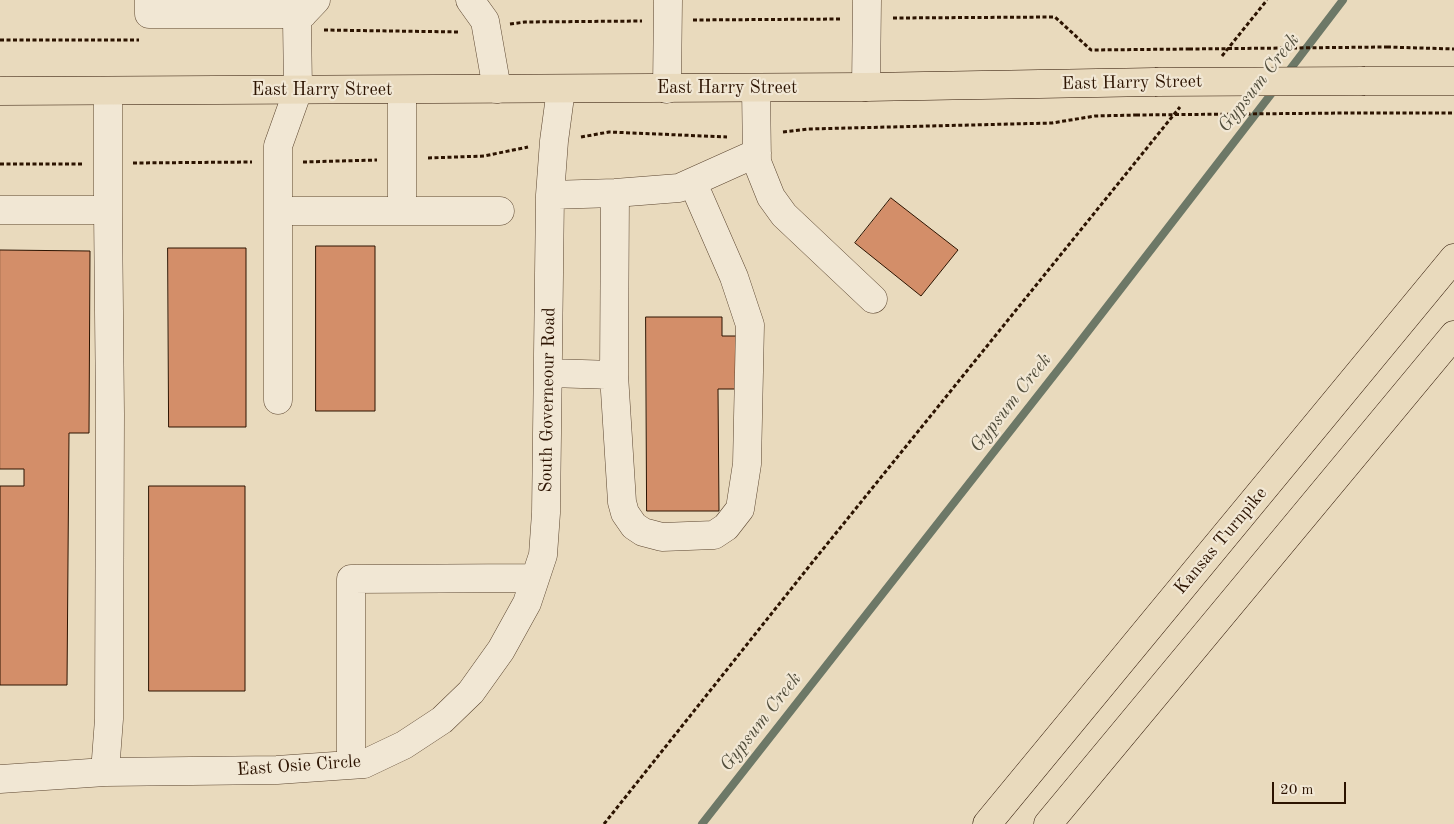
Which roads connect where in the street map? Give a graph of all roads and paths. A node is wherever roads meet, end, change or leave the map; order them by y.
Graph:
1 (149, 0) edge
2 (470, 0) edge
3 (1267, 0) edge
4 (867, 9) edge
5 (668, 10) edge
6 (305, 14) edge
7 (487, 28) junction
8 (0, 40) edge
9 (148, 40) dead end
10 (1454, 49) edge
11 (1219, 59) dead end
12 (1454, 81) edge
13 (866, 87) junction
14 (667, 88) junction
15 (756, 88) junction
16 (497, 89) junction
17 (561, 89) junction
18 (298, 90) junction
19 (402, 90) junction
20 (0, 91) edge
21 (108, 91) junction
22 (1183, 104) dead end
23 (1454, 113) edge
24 (1136, 115) dead end
25 (757, 153) junction
26 (693, 183) junction
27 (615, 193) junction
28 (550, 195) junction
29 (0, 210) edge
30 (108, 210) junction
31 (278, 211) junction
32 (402, 211) junction
33 (500, 211) dead end
34 (1454, 258) edge
35 (873, 299) dead end
36 (1454, 335) edge
37 (549, 373) junction
38 (614, 375) junction
39 (278, 400) dead end
40 (535, 578) junction
41 (471, 692) joint
42 (351, 765) junction
43 (105, 772) junction
44 (0, 778) edge
45 (604, 824) edge
46 (987, 824) edge
47 (1048, 824) edge

1 - 6 street
2 - 7 street
3 - 11 path
4 - 5 path
4 - 10 path, bridge
4 - 13 street
5 - 7 path
5 - 14 street
6 - 7 path
6 - 18 street
7 - 16 street
8 - 9 path
12 - 13 main road, East Harry Street, bridge
13 - 15 main road, East Harry Street
14 - 15 main road, East Harry Street
14 - 17 main road, East Harry Street
15 - 25 street
16 - 17 main road, East Harry Street
16 - 19 main road, East Harry Street
17 - 28 street, South Governeour Road
18 - 19 main road, East Harry Street
18 - 21 main road, East Harry Street
18 - 31 street
19 - 32 street
20 - 21 main road, East Harry Street
21 - 30 street
22 - 45 path
23 - 24 path, bridge
25 - 26 street
25 - 35 street
26 - 27 street
26 - 38 street
27 - 28 street
27 - 38 street
28 - 37 street, South Governeour Road
29 - 30 street
30 - 43 street
31 - 32 street
31 - 39 street
32 - 33 street
34 - 46 main road, Kansas Turnpike
36 - 47 main road
37 - 38 street
37 - 40 street, South Governeour Road
40 - 41 street, South Governeour Road
40 - 42 street
41 - 42 street, East Osie Circle
42 - 43 street, East Osie Circle
43 - 44 street, East Osie Circle

